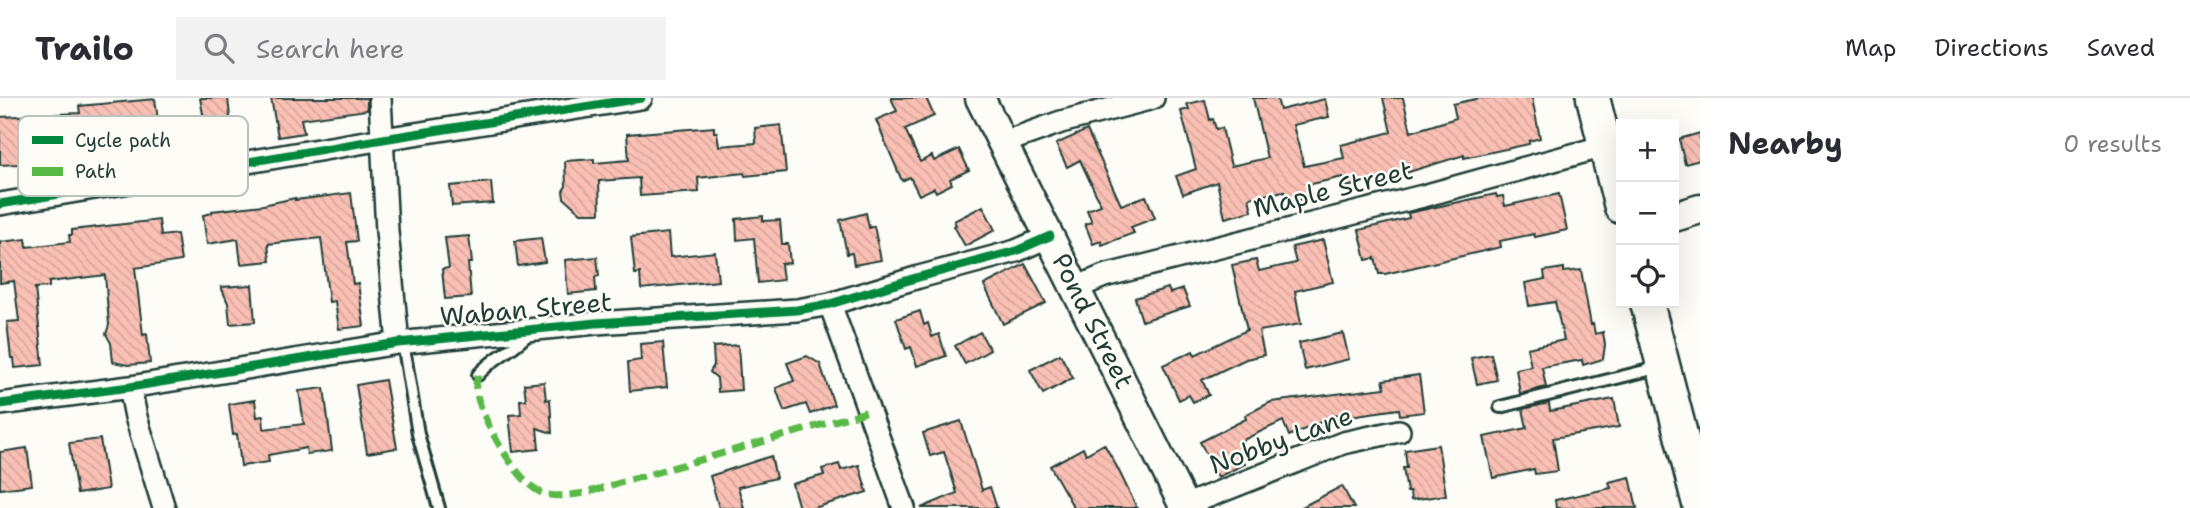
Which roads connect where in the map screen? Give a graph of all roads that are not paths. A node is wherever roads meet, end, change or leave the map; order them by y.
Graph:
1 (380, 98) edge
2 (641, 98) edge
3 (980, 98) edge
4 (1153, 98) edge
5 (1593, 98) edge
6 (383, 139) junction
7 (1002, 144) junction
8 (1605, 146) junction
9 (248, 162) edge
10 (1616, 188) edge
11 (47, 196) edge
12 (0, 204) edge
13 (1700, 209) edge
14 (1679, 215) edge
15 (1050, 236) junction
16 (1076, 288) junction
17 (830, 304) junction
18 (1648, 308) edge
19 (532, 328) junction
20 (401, 343) junction
21 (1664, 367) junction
22 (478, 374) dead end
23 (130, 387) junction
24 (0, 404) edge
25 (1500, 407) dead end
26 (1399, 431) dead end
27 (1184, 507) edge
28 (164, 508) edge
29 (439, 508) edge
30 (904, 508) edge
31 (1700, 508) edge

1 - 6 street
2 - 6 street
3 - 7 street, Pond Street
4 - 7 street
5 - 8 main road
6 - 9 street
6 - 20 street
7 - 15 street, Pond Street
8 - 10 main road
8 - 16 street, Maple Street
11 - 12 street
13 - 14 street
15 - 16 street, Pond Street
15 - 17 street, Waban Street
16 - 27 street, Pond Street
17 - 19 street, Waban Street
17 - 30 street
18 - 21 main road
19 - 20 street, Waban Street
19 - 22 lane
20 - 23 street, Waban Street
20 - 29 lane
21 - 25 lane
21 - 31 main road
23 - 24 street, Waban Street
23 - 28 street
26 - 27 street, Nobby Lane

